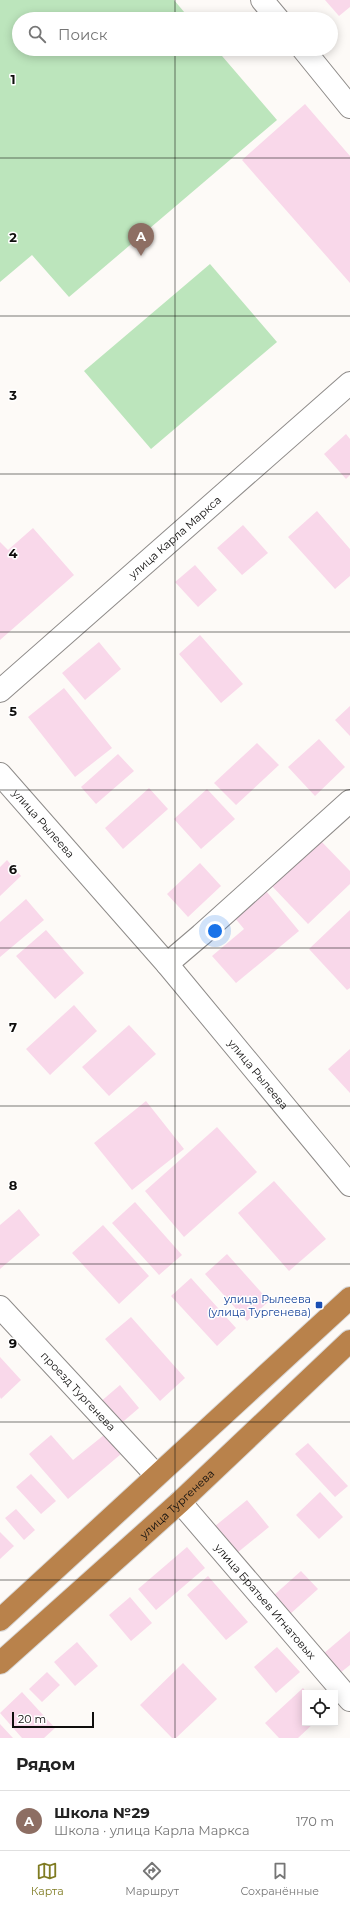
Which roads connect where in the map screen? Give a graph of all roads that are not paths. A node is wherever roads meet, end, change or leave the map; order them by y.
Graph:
1 (262, 0) edge
2 (272, 12) edge
3 (309, 56) edge
4 (350, 106) edge
5 (350, 383) edge
6 (0, 692) edge
7 (0, 774) edge
8 (350, 801) edge
9 (167, 964) junction
10 (350, 1185) edge
11 (350, 1298) edge
12 (0, 1307) edge
13 (350, 1341) edge
14 (156, 1475) junction
15 (180, 1502) junction
16 (0, 1620) edge
17 (0, 1663) edge
18 (350, 1700) edge

1 - 2 street
3 - 4 street
5 - 6 street, улица Карла Маркса
7 - 9 street, улица Рылеева
8 - 9 street
9 - 10 street, улица Рылеева
11 - 14 highway
12 - 14 street, проезд Тургенева
13 - 15 highway, улица Тургенева
14 - 16 highway
15 - 17 highway, улица Тургенева
15 - 18 street, улица Братьев Игнатовых

